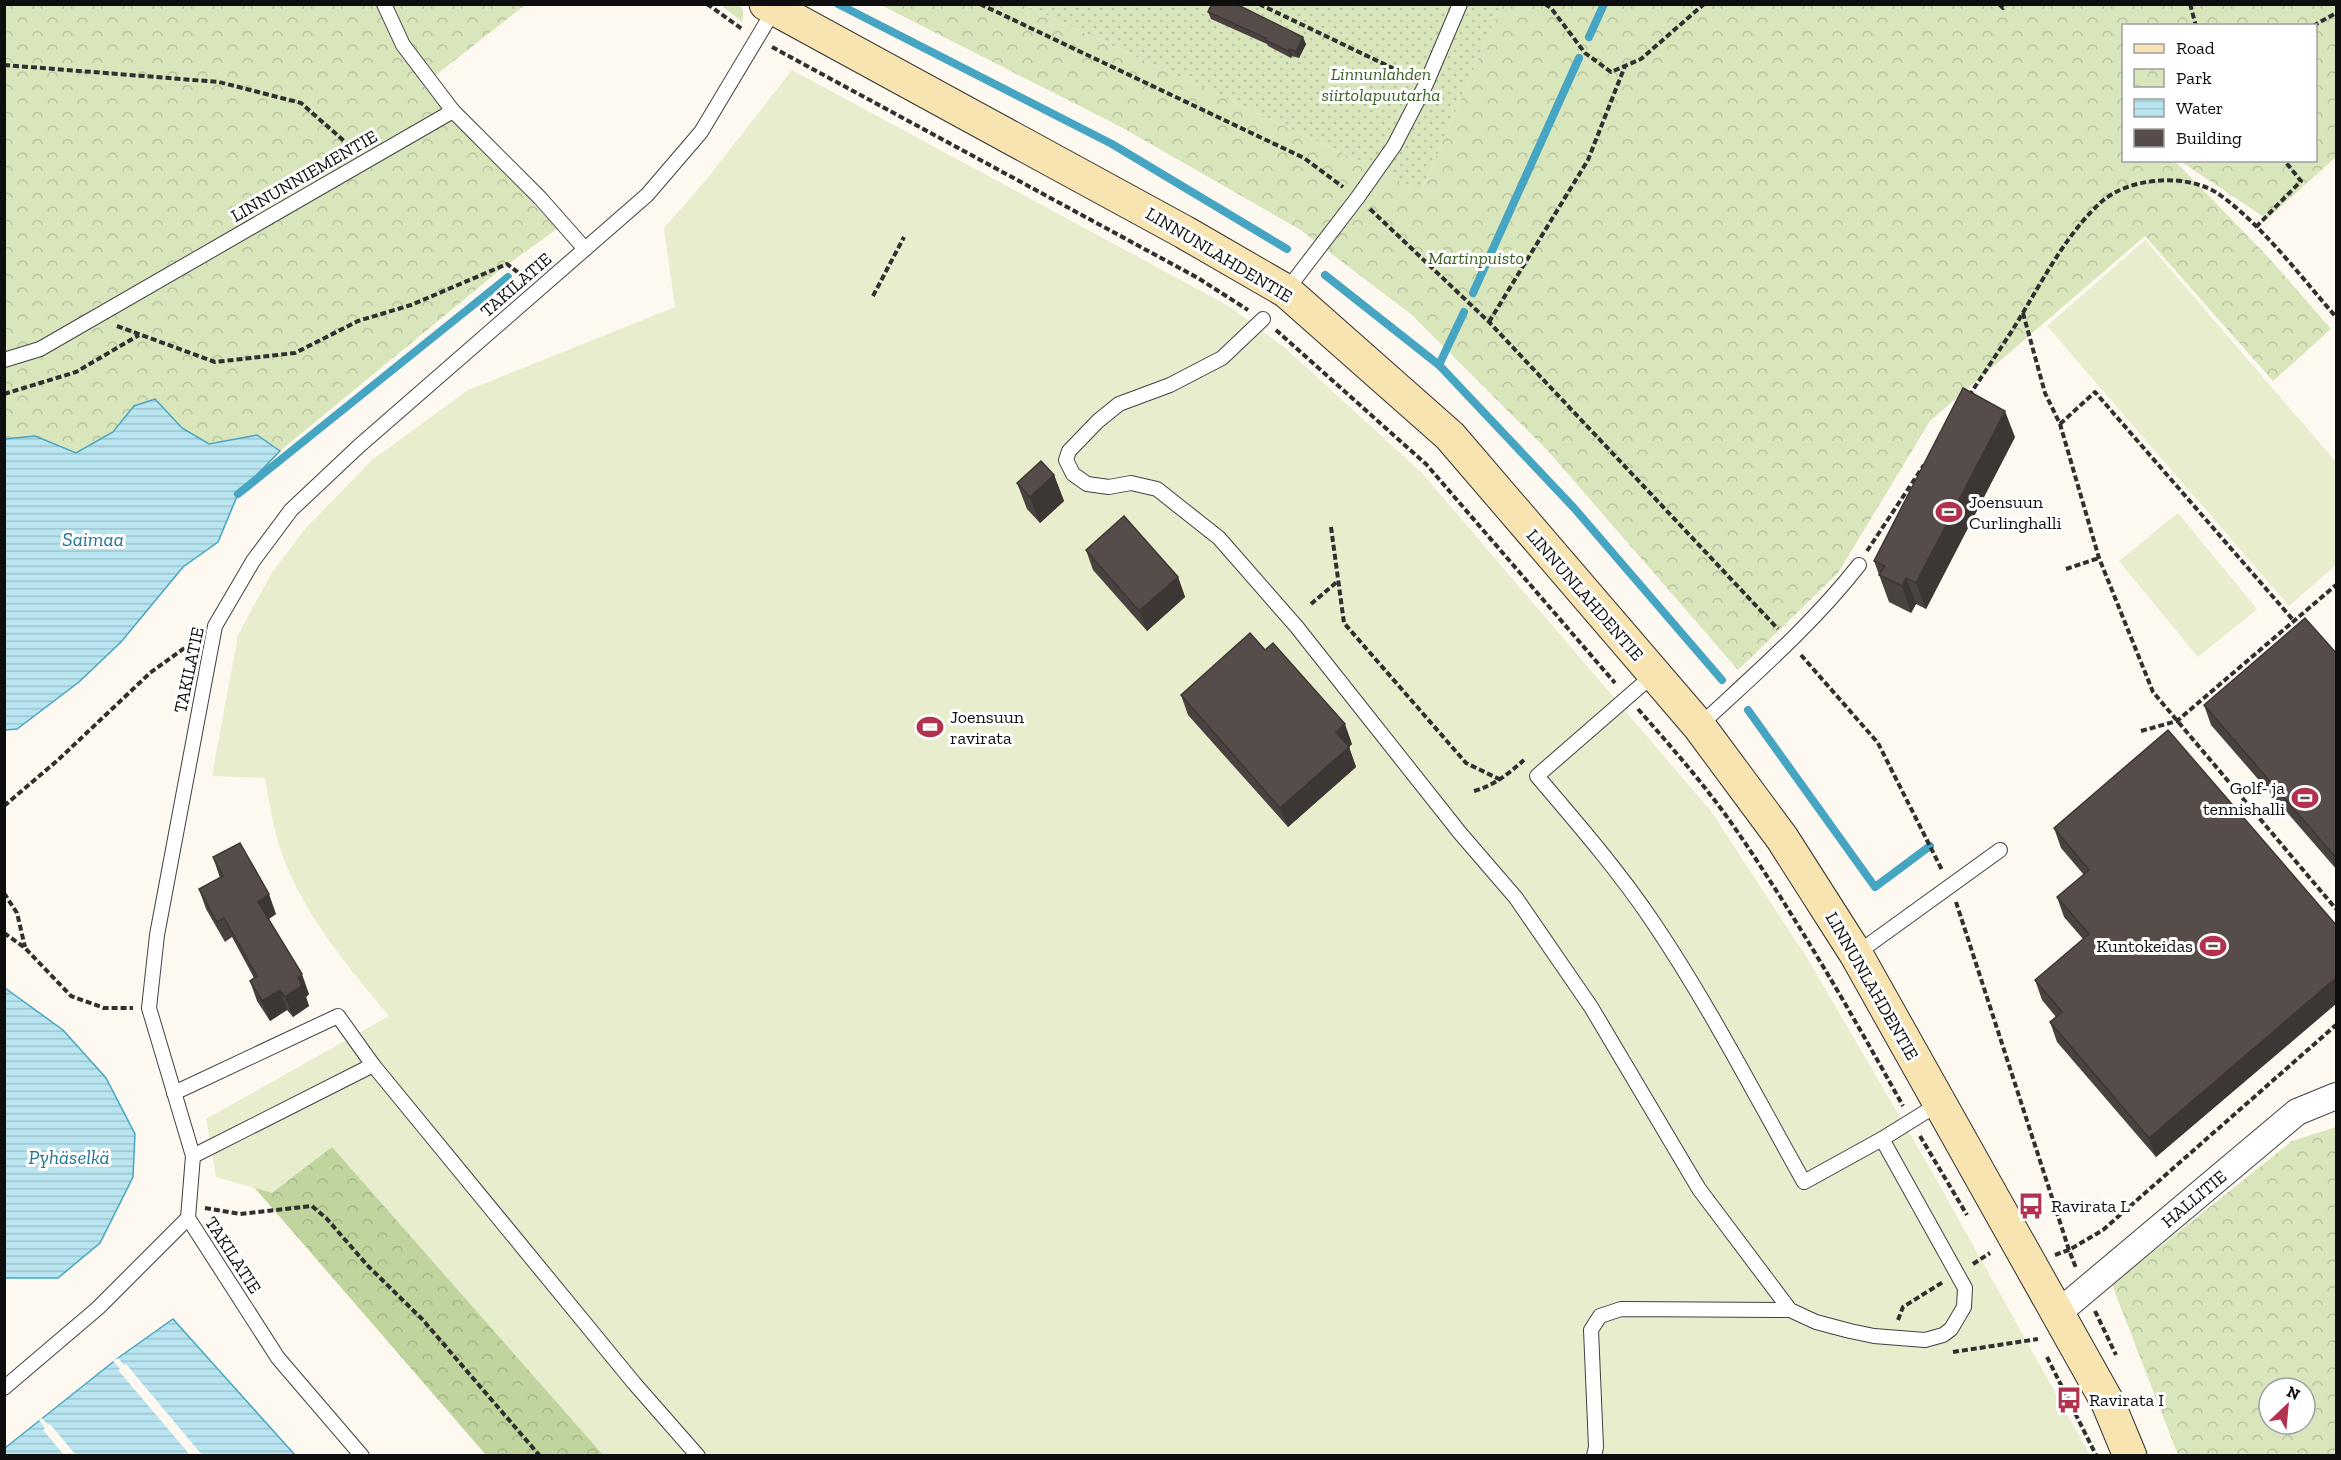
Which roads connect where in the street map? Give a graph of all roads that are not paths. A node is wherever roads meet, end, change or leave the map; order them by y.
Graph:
1 (384, 4) edge
2 (1460, 4) edge
3 (770, 7) edge
4 (453, 111) junction
5 (585, 249) junction
6 (1286, 291) junction
7 (1263, 319) road end
8 (4, 360) edge
9 (1859, 565) road end
10 (1653, 675) junction
11 (1699, 726) junction
12 (2000, 850) dead end
13 (1856, 954) junction
14 (374, 1065) junction
15 (174, 1093) junction
16 (2337, 1096) edge
17 (1940, 1103) junction
18 (1882, 1139) junction
19 (193, 1156) junction
20 (188, 1212) junction
21 (1790, 1310) junction
22 (2058, 1313) junction
23 (4, 1388) edge
24 (362, 1455) edge
25 (698, 1455) edge
26 (1594, 1455) edge
27 (2130, 1455) edge

1 - 4 lane
2 - 6 lane
3 - 5 lane, TAKILATIE
3 - 6 street, LINNUNLAHDENTIE
4 - 5 lane
4 - 8 lane, LINNUNNIEMENTIE
5 - 15 lane, TAKILATIE
6 - 10 street, LINNUNLAHDENTIE
7 - 21 lane
9 - 11 lane
10 - 11 street, LINNUNLAHDENTIE
10 - 18 lane
11 - 13 street, LINNUNLAHDENTIE
12 - 13 lane
13 - 17 street, LINNUNLAHDENTIE
14 - 15 lane
14 - 19 lane
14 - 25 lane
15 - 19 lane, TAKILATIE
16 - 22 street, HALLITIE
17 - 18 lane
17 - 22 street, LINNUNLAHDENTIE
18 - 21 lane
19 - 20 lane, TAKILATIE
20 - 23 lane
20 - 24 lane, TAKILATIE
21 - 26 lane
22 - 27 street, LINNUNLAHDENTIE

